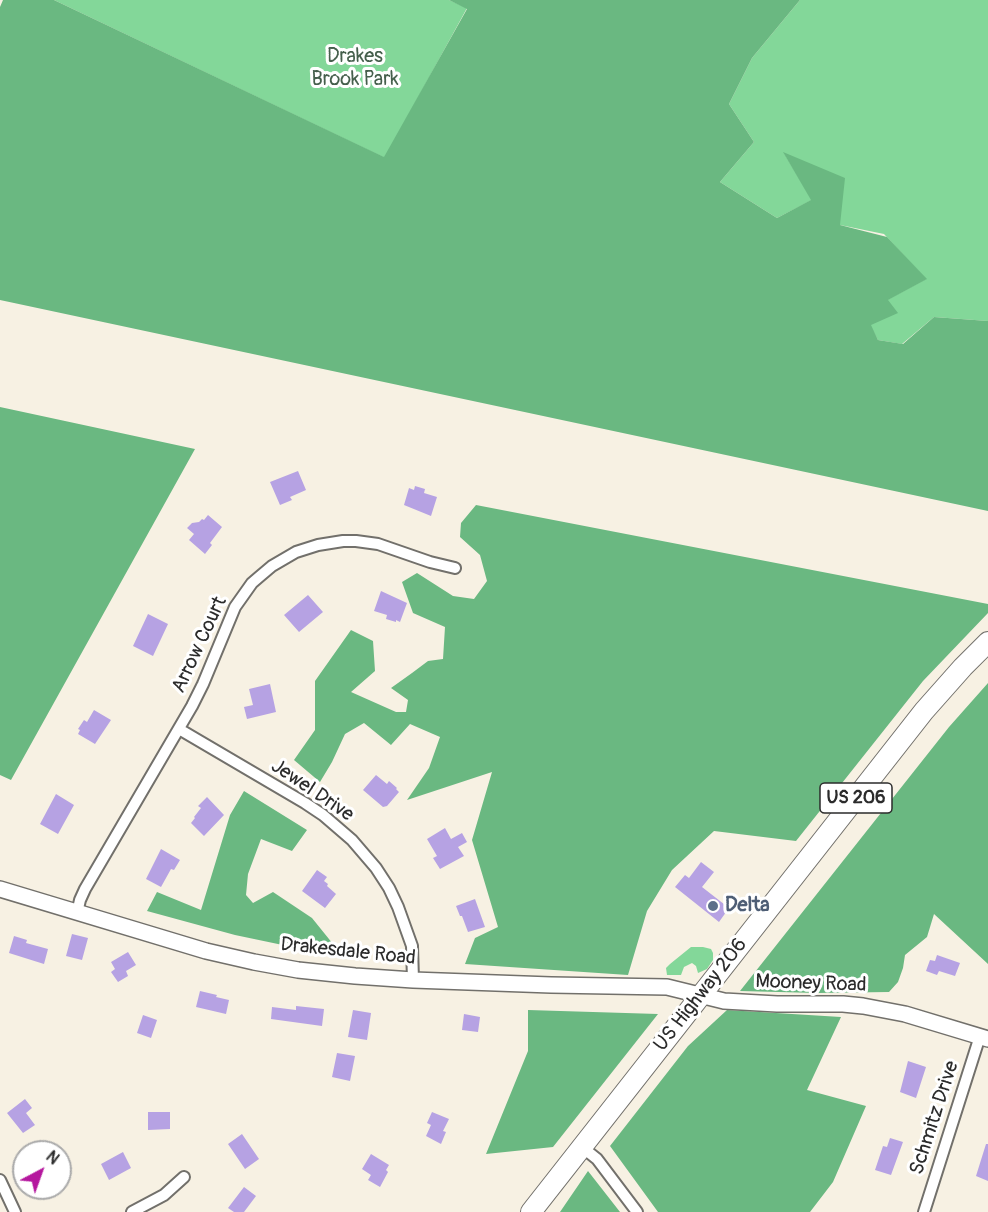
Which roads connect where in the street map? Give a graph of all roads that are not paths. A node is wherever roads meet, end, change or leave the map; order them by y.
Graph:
1 (455, 568) dead end
2 (988, 642) edge
3 (179, 729) junction
4 (0, 889) edge
5 (77, 913) junction
6 (413, 980) junction
7 (701, 995) junction
8 (984, 1037) edge
9 (582, 1147) junction
10 (184, 1177) dead end
11 (0, 1180) edge
12 (15, 1212) edge
13 (132, 1212) edge
14 (531, 1212) edge
15 (638, 1212) edge
16 (924, 1212) edge

1 - 3 street, Arrow Court
2 - 7 highway, US Highway 206 / US 206
3 - 5 street, Arrow Court
3 - 6 street, Jewel Drive
4 - 5 main road, Drakesdale Road
5 - 6 main road, Drakesdale Road
6 - 7 main road, Drakesdale Road
7 - 8 main road, Mooney Road
7 - 9 highway, US Highway 206 / US 206
8 - 16 street, Schmitz Drive
9 - 14 highway, US Highway 206 / US 206
9 - 15 street
10 - 13 street
11 - 12 street

